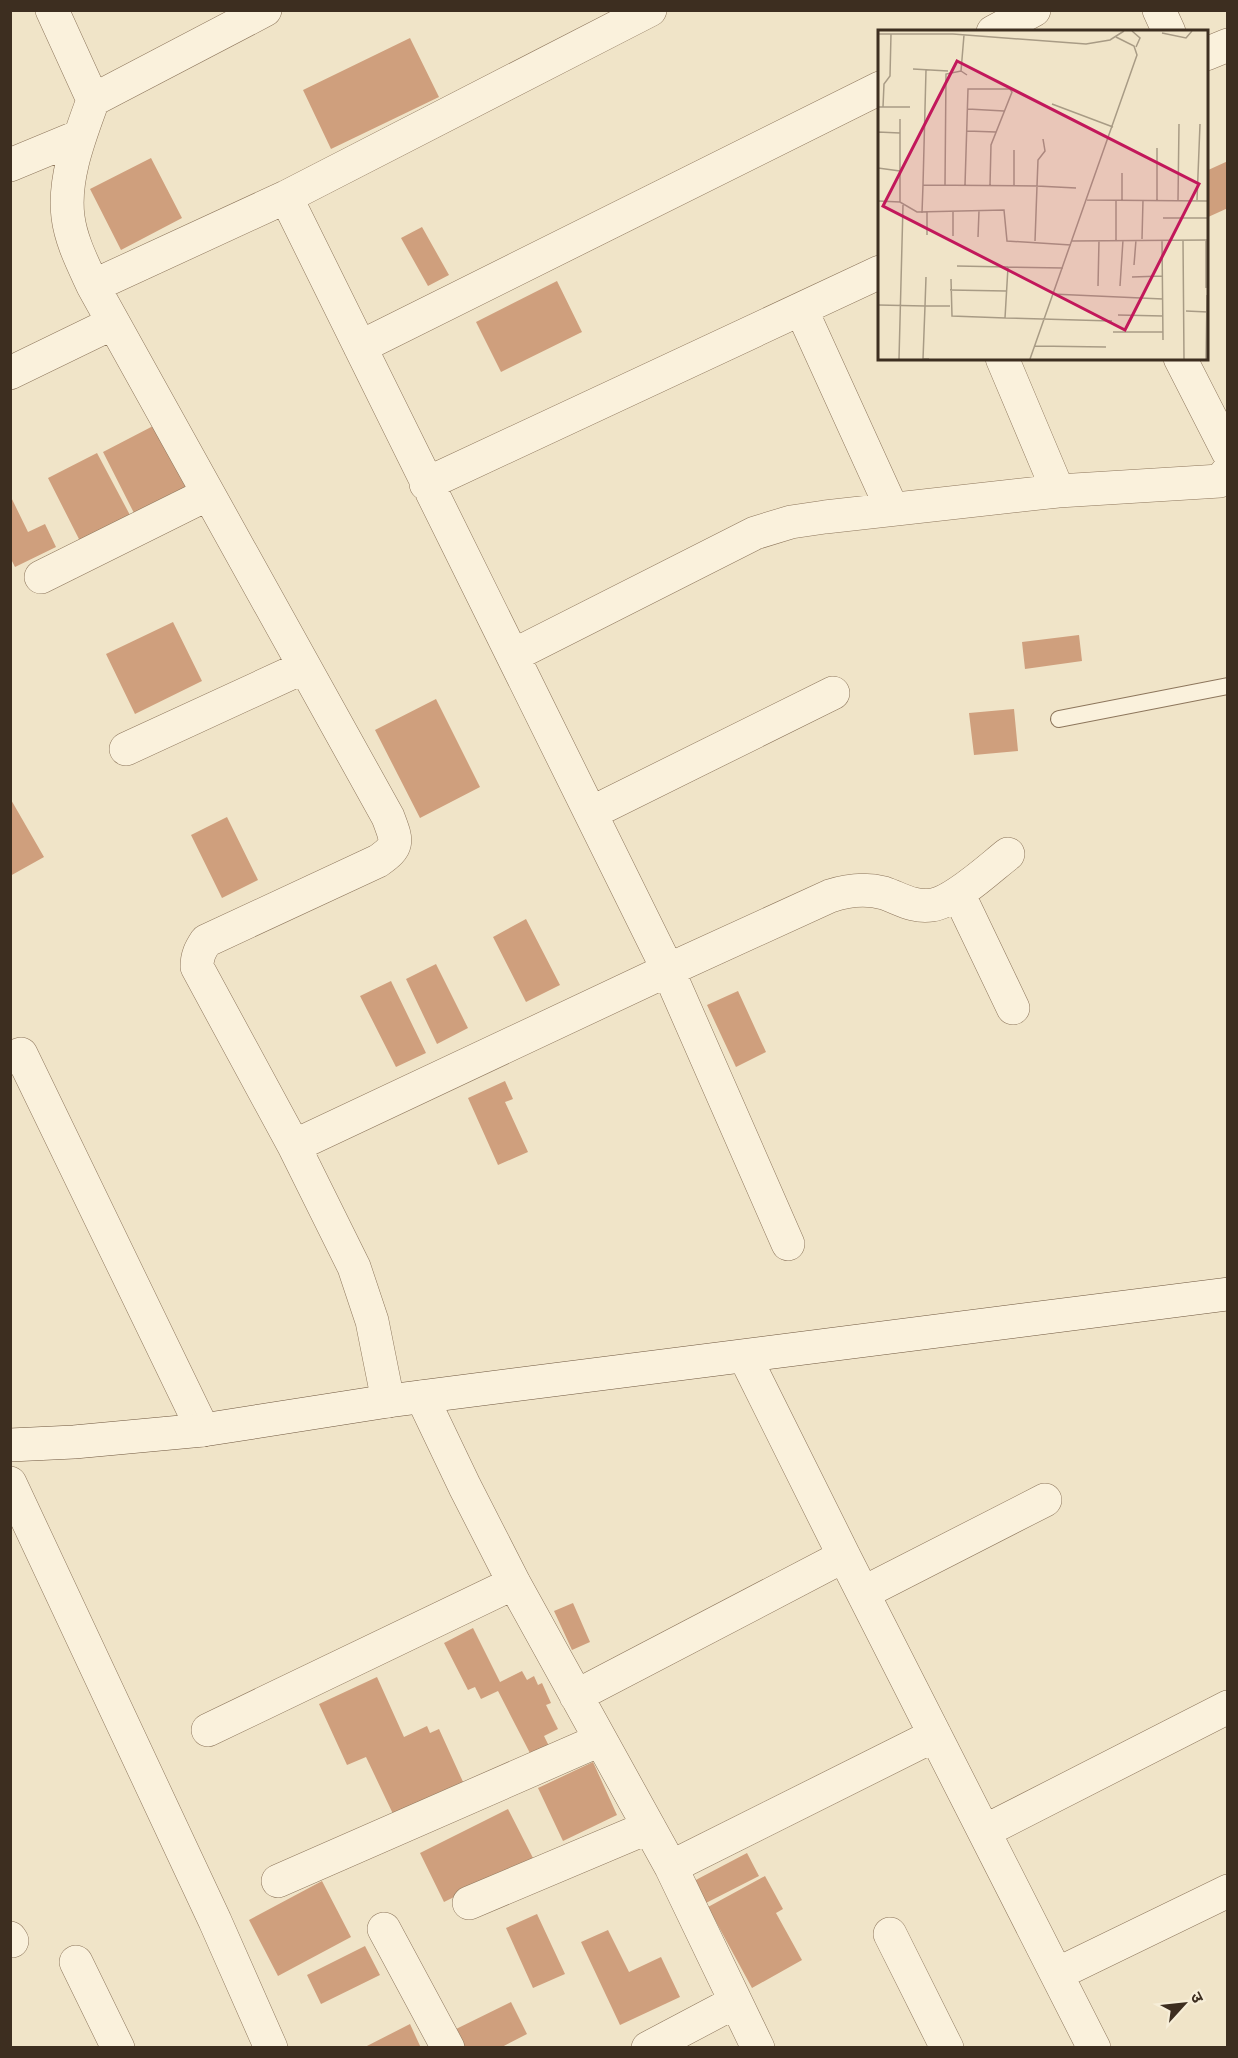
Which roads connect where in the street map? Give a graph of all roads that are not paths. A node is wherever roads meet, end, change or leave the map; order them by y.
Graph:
1 (52, 10) edge
2 (265, 10) edge
3 (650, 10) edge
4 (1034, 10) edge
5 (1159, 10) edge
6 (997, 30) edge
7 (1168, 30) edge
8 (1227, 45) edge
9 (1208, 53) edge
10 (878, 88) edge
11 (93, 100) junction
12 (80, 136) junction
13 (10, 165) edge
14 (286, 197) junction
15 (878, 272) edge
16 (93, 286) junction
17 (801, 309) junction
18 (113, 323) junction
19 (360, 347) junction
20 (1003, 360) edge
21 (1181, 360) edge
22 (10, 373) edge
23 (1227, 453) edge
24 (1227, 471) edge
25 (426, 484) junction
26 (1058, 491) junction
27 (208, 494) junction
28 (892, 509) junction
29 (41, 577) dead end
30 (514, 655) junction
31 (304, 667) junction
32 (1227, 686) edge
33 (833, 693) dead end
34 (1059, 719) dead end
35 (126, 749) dead end
36 (591, 813) junction
37 (1008, 854) dead end
38 (958, 893) junction
39 (669, 970) junction
40 (1013, 1008) dead end
41 (14, 1047) edge
42 (294, 1146) junction
43 (788, 1244) dead end
44 (1227, 1294) edge
45 (745, 1357) junction
46 (423, 1397) junction
47 (388, 1401) junction
48 (202, 1430) junction
49 (10, 1445) edge
50 (10, 1483) edge
51 (1045, 1500) dead end
52 (844, 1556) junction
53 (514, 1583) junction
54 (862, 1593) junction
55 (576, 1696) junction
56 (1227, 1707) edge
57 (208, 1730) dead end
58 (935, 1734) junction
59 (600, 1740) junction
60 (649, 1827) junction
61 (984, 1831) junction
62 (671, 1867) junction
63 (278, 1881) dead end
64 (1227, 1891) edge
65 (469, 1903) dead end
66 (384, 1929) dead end
67 (890, 1934) dead end
68 (76, 1962) dead end
69 (1057, 1974) junction
70 (735, 2002) junction
71 (118, 2048) edge
72 (271, 2048) edge
73 (448, 2048) edge
74 (648, 2048) edge
75 (758, 2048) edge
76 (947, 2048) edge
77 (1094, 2048) edge

1 - 11 street
2 - 11 street
3 - 14 street
4 - 6 street
5 - 7 street
8 - 9 street
10 - 19 street
11 - 12 street
12 - 13 street
12 - 16 street
14 - 16 street
14 - 19 street
15 - 17 street
16 - 18 street
17 - 25 street
17 - 28 street
18 - 22 street
18 - 27 street
19 - 25 street
20 - 26 street
21 - 23 street
24 - 26 street
25 - 30 street
26 - 28 street
27 - 29 street
27 - 31 street
28 - 30 street
30 - 36 street
31 - 35 street
31 - 42 street
32 - 34 lane
33 - 36 street
36 - 39 street
37 - 38 street
38 - 39 street
38 - 40 street
39 - 42 street
39 - 43 street
41 - 48 street
42 - 47 street
44 - 45 street
45 - 46 street
45 - 52 street
46 - 47 street
46 - 53 street
47 - 48 street
48 - 49 street
50 - 72 street
51 - 54 street
52 - 54 street
52 - 55 street
53 - 55 street
53 - 57 street
54 - 58 street
55 - 59 street
56 - 61 street
58 - 61 street
58 - 62 street
59 - 60 street
59 - 63 street
60 - 62 street
60 - 65 street
61 - 69 street
62 - 70 street
64 - 69 street
66 - 73 street
67 - 76 street
68 - 71 street
69 - 77 street
70 - 74 street
70 - 75 street

